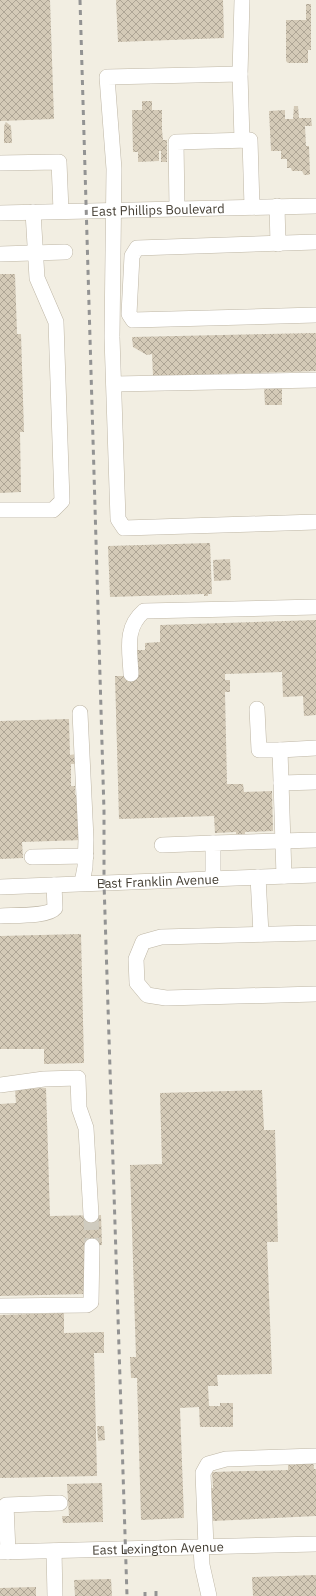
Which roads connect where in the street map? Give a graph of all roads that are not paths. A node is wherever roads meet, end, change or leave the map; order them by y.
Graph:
1 (242, 0) edge
2 (240, 74) junction
3 (242, 140) junction
4 (0, 163) edge
5 (277, 206) junction
6 (316, 206) edge
7 (252, 207) junction
8 (177, 208) junction
9 (115, 209) junction
10 (61, 211) junction
11 (33, 212) junction
12 (0, 213) edge
13 (316, 242) edge
14 (278, 244) junction
15 (65, 252) dead end
16 (36, 253) junction
17 (0, 254) edge
18 (316, 316) edge
19 (316, 380) edge
20 (114, 384) junction
21 (0, 510) edge
22 (316, 522) edge
23 (316, 607) edge
24 (131, 674) dead end
25 (257, 709) dead end
26 (80, 713) dead end
27 (316, 748) edge
28 (280, 750) junction
29 (316, 782) edge
30 (281, 783) junction
31 (316, 840) edge
32 (282, 841) junction
33 (213, 843) junction
34 (162, 845) dead end
35 (86, 856) junction
36 (32, 857) dead end
37 (316, 875) edge
38 (284, 876) junction
39 (258, 877) junction
40 (213, 878) junction
41 (82, 883) junction
42 (54, 884) junction
43 (0, 887) edge
44 (0, 916) edge
45 (316, 933) edge
46 (261, 934) junction
47 (316, 994) edge
48 (0, 1084) edge
49 (91, 1215) tunnel mouth
50 (92, 1246) tunnel mouth
51 (0, 1306) edge
52 (316, 1456) edge
53 (60, 1503) dead end
54 (316, 1544) edge
55 (204, 1547) junction
56 (54, 1551) junction
57 (4, 1552) edge
58 (55, 1596) edge
59 (209, 1596) edge

1 - 2 street
2 - 3 street
2 - 9 street
3 - 7 street
3 - 8 street
4 - 10 street
5 - 6 street, East Phillips Boulevard
5 - 7 street, East Phillips Boulevard
5 - 14 street
7 - 8 street, East Phillips Boulevard
8 - 9 street, East Phillips Boulevard
9 - 10 street, East Phillips Boulevard
9 - 20 street
10 - 11 street, East Phillips Boulevard
11 - 12 street, East Phillips Boulevard
11 - 16 street
13 - 14 street
14 - 18 street
15 - 16 street
16 - 17 street
16 - 21 street
19 - 20 street
20 - 22 street
23 - 24 street
25 - 28 street
26 - 35 street
27 - 28 street
28 - 30 street
29 - 30 street
30 - 32 street
31 - 32 street
32 - 33 street
32 - 38 street
33 - 34 street
33 - 40 street
35 - 36 street
35 - 41 street
37 - 38 street, East Franklin Avenue
38 - 39 street, East Franklin Avenue
39 - 40 street, East Franklin Avenue
39 - 46 street
40 - 41 street, East Franklin Avenue
41 - 42 street, East Franklin Avenue
42 - 43 street, East Franklin Avenue
42 - 44 street
45 - 46 street
46 - 47 street
48 - 49 street
50 - 51 street
52 - 55 street
53 - 57 street
54 - 55 street, East Lexington Avenue
55 - 56 street, East Lexington Avenue
55 - 59 street
56 - 57 street, East Lexington Avenue
56 - 58 street

